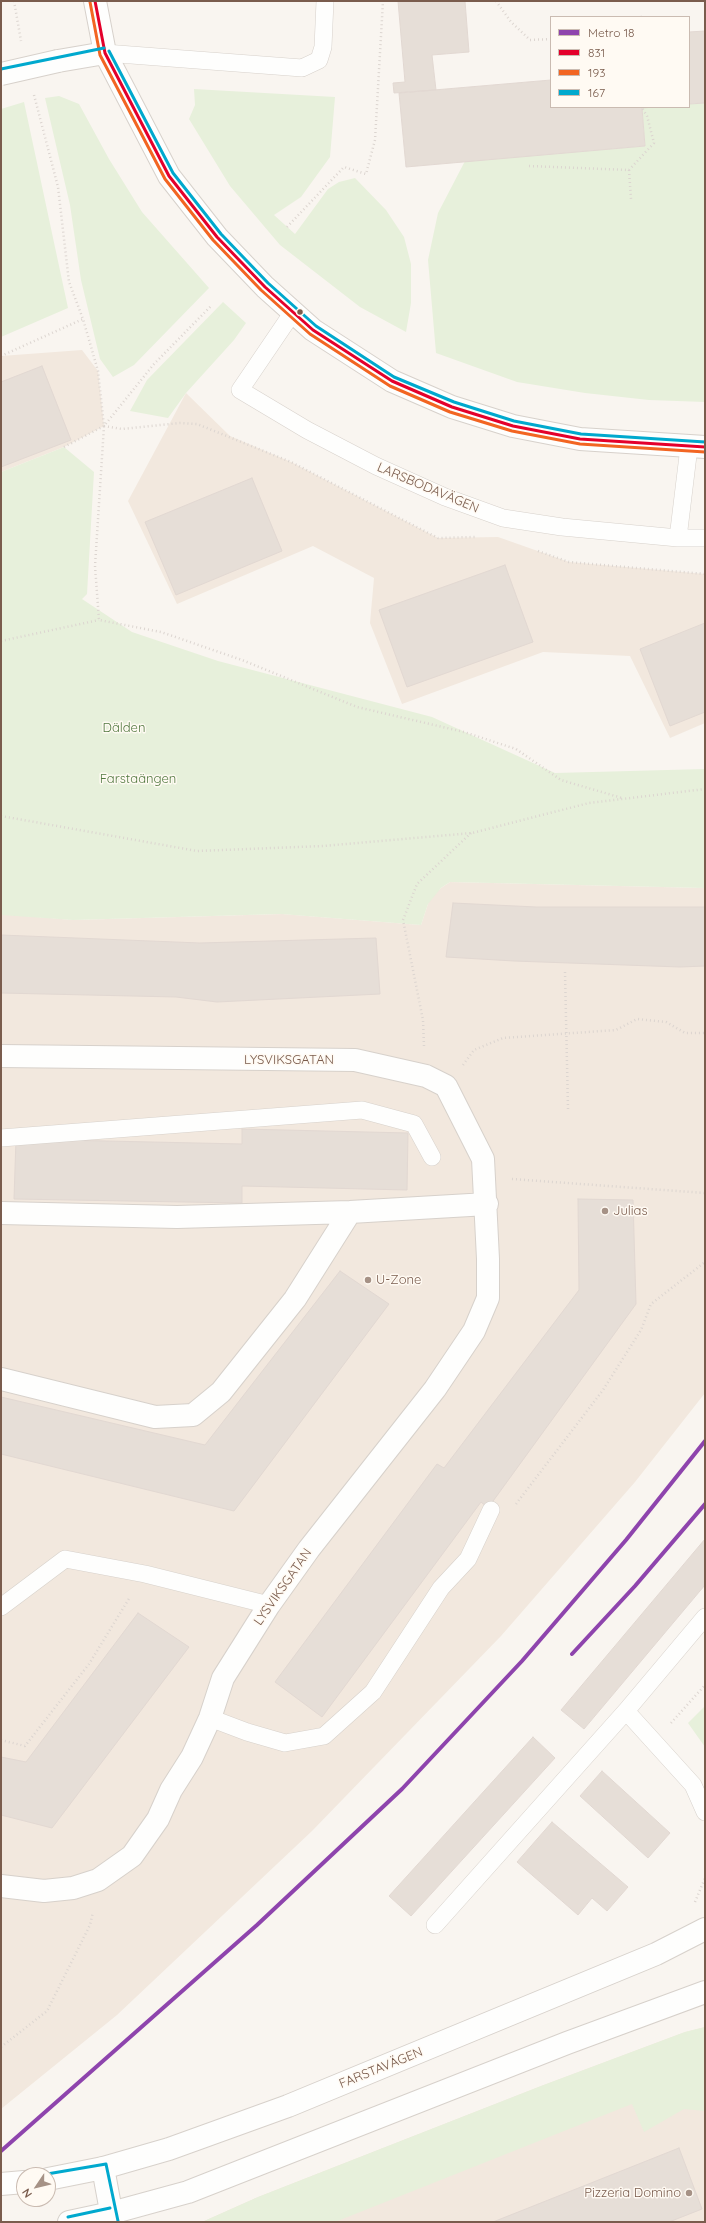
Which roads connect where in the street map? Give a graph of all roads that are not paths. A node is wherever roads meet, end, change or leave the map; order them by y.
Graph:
1 (95, 1) edge
2 (325, 1) edge
3 (105, 53) junction
4 (1, 74) edge
5 (293, 312) junction
6 (697, 447) edge
7 (678, 538) junction
8 (705, 538) edge
9 (1, 1056) edge
10 (1, 1138) edge
11 (432, 1157) dead end
12 (486, 1204) junction
13 (350, 1212) junction
14 (1, 1213) edge
15 (1, 1379) edge
16 (491, 1510) road end
17 (269, 1605) junction
18 (1, 1607) edge
19 (705, 1617) edge
20 (626, 1711) junction
21 (210, 1718) junction
22 (705, 1812) edge
23 (1, 1886) edge
24 (435, 1925) dead end
25 (705, 1929) edge
26 (705, 1942) edge
27 (705, 1949) edge
28 (705, 1992) edge
29 (103, 2168) junction
30 (56, 2177) edge
31 (16, 2183) edge
32 (1, 2184) edge
33 (112, 2218) edge
34 (69, 2222) edge

1 - 3 street
2 - 3 lane
3 - 4 street, bridge
3 - 5 street
5 - 6 street
5 - 7 lane, LARSBODAVÄGEN
6 - 7 lane
7 - 8 lane, LARSBODAVÄGEN
9 - 12 street, LYSVIKSGATAN
10 - 11 lane
12 - 13 street
12 - 17 street, LYSVIKSGATAN
13 - 14 street
13 - 15 street
16 - 21 lane
17 - 18 lane
17 - 21 street, LYSVIKSGATAN
19 - 20 lane
20 - 22 lane
20 - 24 lane
21 - 23 street, LYSVIKSGATAN
25 - 29 street, FARSTAVÄGEN
26 - 27 street
28 - 33 street
29 - 30 street, FARSTAVÄGEN
29 - 33 street
31 - 32 street
33 - 34 street

